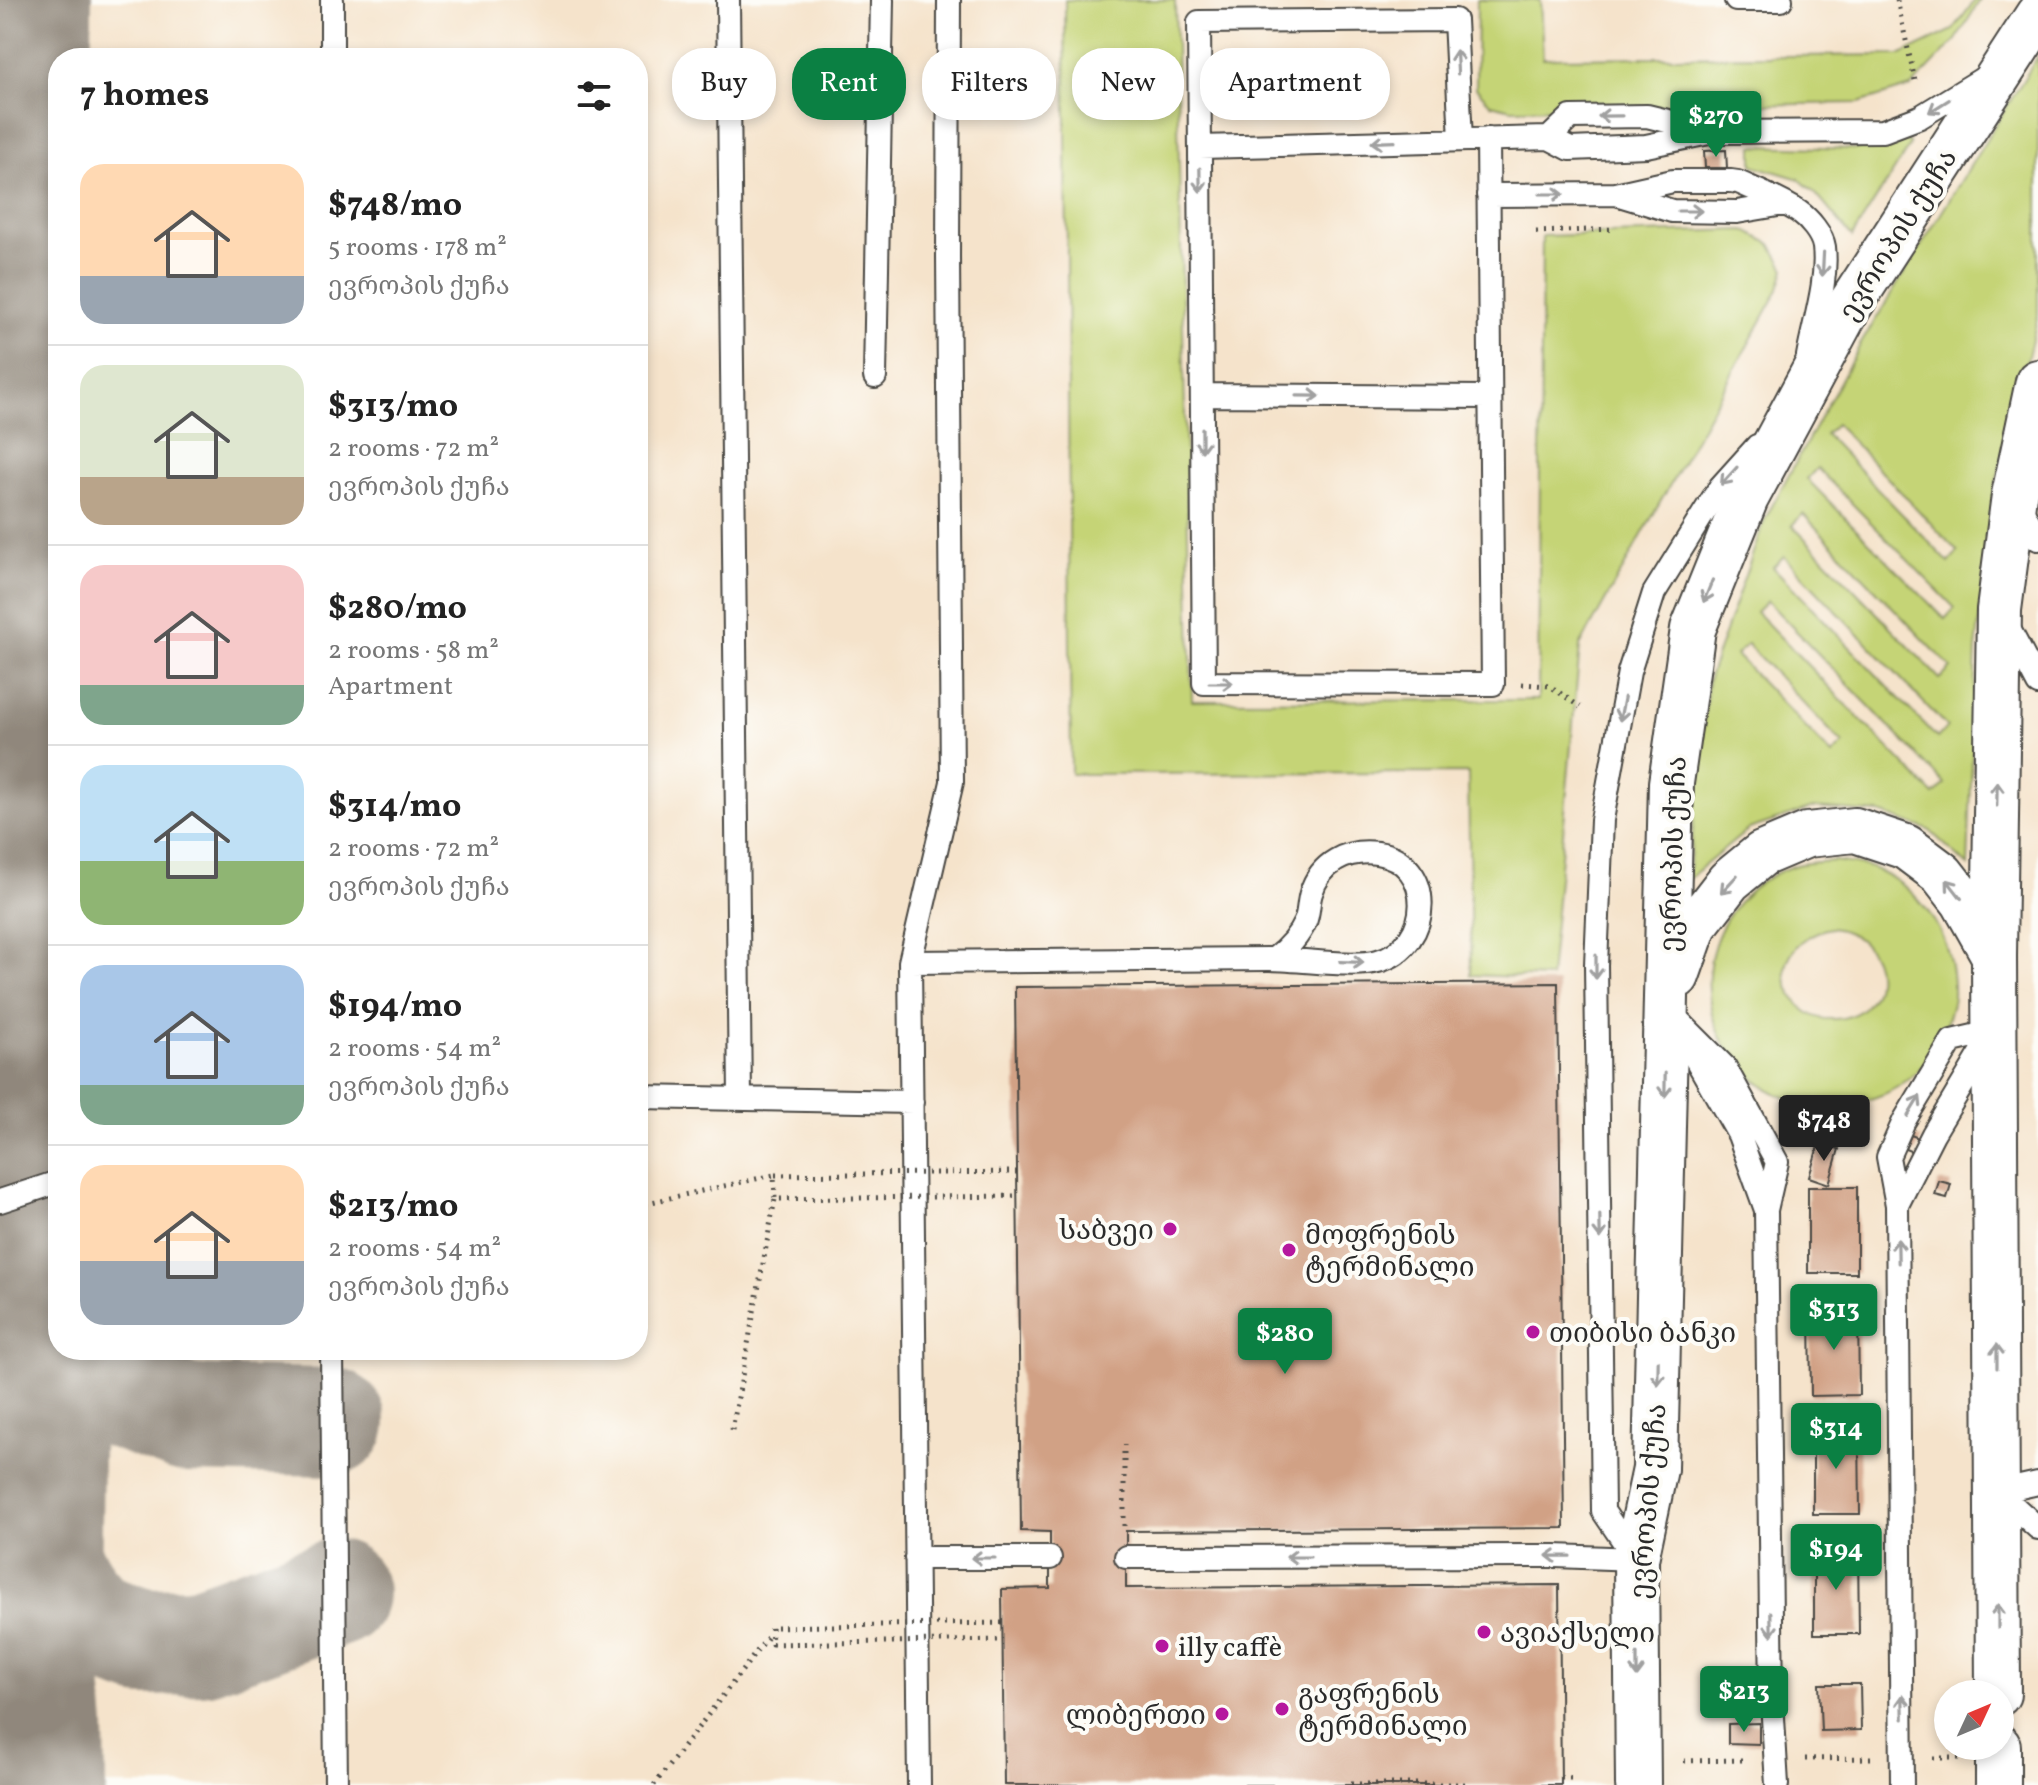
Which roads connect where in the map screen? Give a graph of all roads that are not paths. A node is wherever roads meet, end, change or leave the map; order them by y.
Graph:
1 (332, 0) edge
2 (728, 0) edge
3 (882, 0) edge
4 (949, 0) edge
5 (1736, 0) edge
6 (1781, 0) edge
7 (2038, 15) edge
8 (332, 48) edge
9 (2005, 65) junction
10 (1714, 132) junction
11 (1549, 138) junction
12 (1488, 139) junction
13 (1461, 140) junction
14 (1200, 147) junction
15 (1488, 195) junction
16 (875, 377) dead end
17 (2038, 382) edge
18 (1202, 395) junction
19 (1488, 397) junction
20 (1800, 397) junction
21 (2014, 495) junction
22 (2038, 539) edge
23 (1999, 610) junction
24 (2038, 684) edge
25 (1994, 956) junction
26 (1274, 959) junction
27 (910, 962) junction
28 (1666, 1008) junction
29 (1995, 1031) junction
30 (648, 1097) edge
31 (740, 1099) junction
32 (912, 1102) junction
33 (48, 1185) edge
34 (0, 1201) edge
35 (1897, 1205) junction
36 (332, 1360) edge
37 (2018, 1488) edge
38 (2038, 1528) edge
39 (1126, 1557) dead end
40 (916, 1558) junction
41 (1050, 1558) dead end
42 (1636, 1559) junction
43 (1999, 1680) edge
44 (336, 1785) edge
45 (919, 1785) edge
46 (1638, 1785) edge
47 (1777, 1785) edge
48 (1902, 1785) edge

1 - 8 lane
2 - 31 lane
3 - 16 lane
4 - 27 lane
5 - 6 lane
7 - 9 main road, ევროპის ქუჩა
9 -> 10 lane
9 - 20 main road, ევროპის ქუჩა
10 - 11 lane
10 -> 11 lane
11 - 12 lane
12 - 13 lane
12 - 15 lane
13 -> 14 lane
13 -> 14 lane
14 -> 18 lane
15 - 19 lane
15 -> 20 lane
17 - 21 main road
18 -> 19 lane
18 -> 19 lane
20 -> 28 main road, ევროპის ქუჩა
20 -> 42 lane
21 - 22 lane
21 - 23 main road
23 - 24 lane
25 -> 23 main road
25 -> 28 main road
25 - 29 main road
26 -> 26 lane
26 - 27 lane
27 - 32 lane
28 -> 42 main road, ევროპის ქუჩა
28 -> 47 lane
29 - 35 lane
35 -> 29 lane
37 -> 29 main road
30 - 31 lane
31 - 32 lane
32 - 40 lane
33 - 34 lane
48 -> 35 lane
36 - 44 lane
37 - 38 lane
43 -> 37 main road
42 -> 39 lane
41 -> 40 lane
40 - 45 lane
42 -> 46 main road, ევროპის ქუჩა

